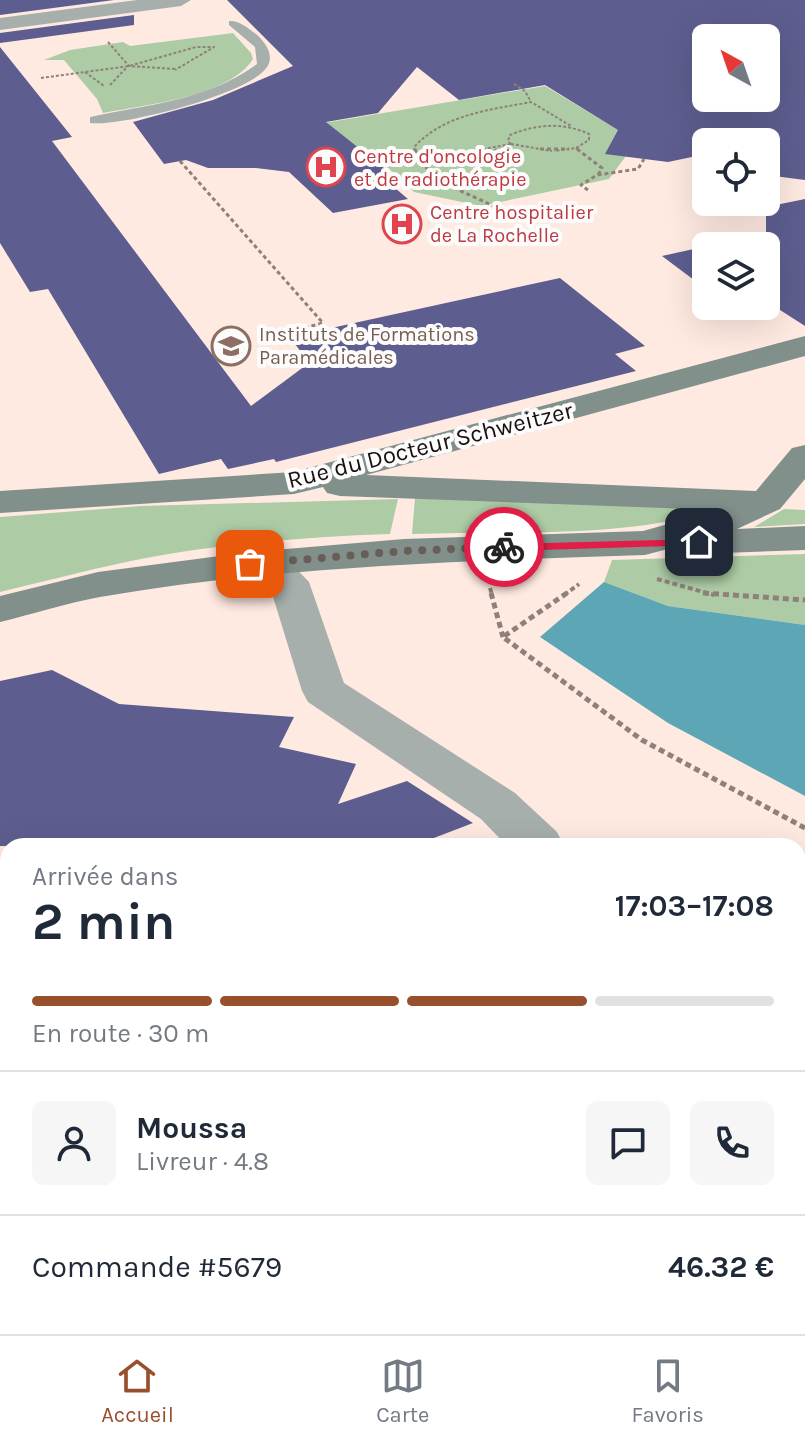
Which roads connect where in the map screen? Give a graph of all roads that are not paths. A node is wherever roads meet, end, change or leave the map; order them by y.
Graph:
1 (181, 0) edge
2 (74, 7) edge
3 (233, 23) dead end
4 (0, 24) edge
5 (95, 120) dead end
6 (805, 346) edge
7 (770, 355) junction
8 (805, 380) edge
9 (805, 456) edge
10 (294, 483) junction
11 (767, 501) junction
12 (0, 502) edge
13 (805, 502) edge
14 (805, 538) edge
15 (645, 543) junction
16 (268, 563) junction
17 (0, 609) edge
18 (531, 838) edge

1 - 2 street
2 - 4 street
3 - 5 lane
6 - 7 main road, Rue du Docteur Schweitzer
7 - 8 main road
7 - 10 main road, Rue du Docteur Schweitzer
9 - 11 main road
10 - 11 main road
10 - 12 main road, Rue du Docteur Schweitzer
11 - 13 main road
11 - 15 main road
14 - 15 main road
15 - 16 main road
16 - 17 main road
16 - 18 street

